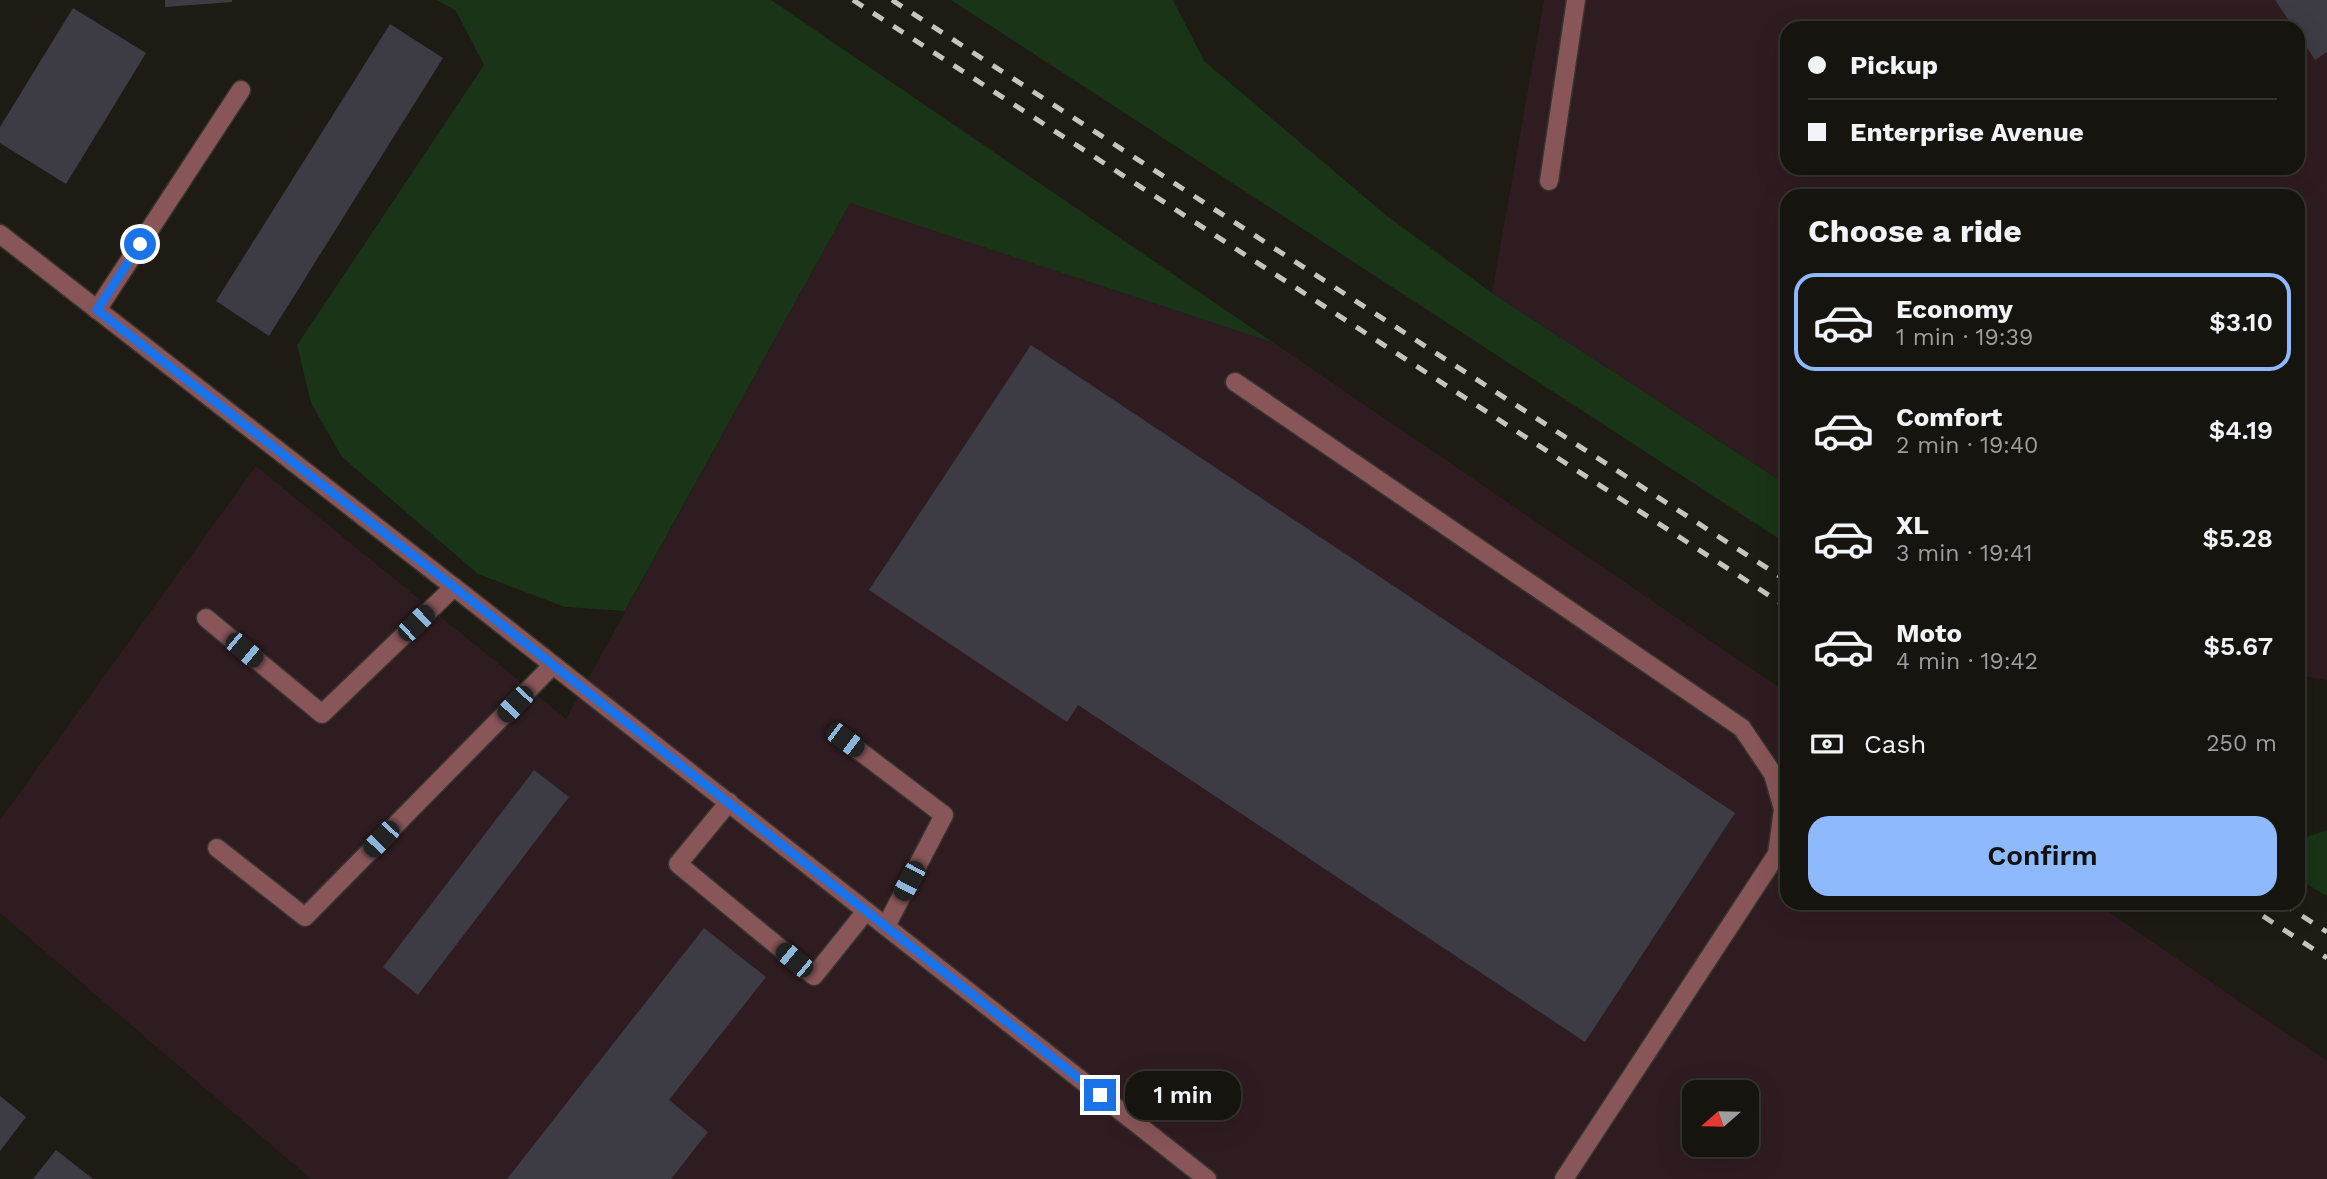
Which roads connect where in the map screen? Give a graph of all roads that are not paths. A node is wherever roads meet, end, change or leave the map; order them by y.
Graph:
1 (1576, 0) edge
2 (241, 90) dead end
3 (1549, 181) dead end
4 (0, 234) edge
5 (97, 310) junction
6 (1235, 382) dead end
7 (454, 587) junction
8 (206, 618) dead end
9 (553, 665) junction
10 (845, 740) dead end
11 (1780, 798) edge
12 (729, 802) junction
13 (1780, 832) edge
14 (217, 848) dead end
15 (866, 911) junction
16 (886, 926) junction
17 (1207, 1179) edge
18 (1564, 1179) edge

1 - 3 street
2 - 5 street
4 - 5 street
5 - 7 street
6 - 11 street
7 - 8 street
7 - 9 street
9 - 12 street
9 - 14 street
10 - 16 street
12 - 15 street
12 - 15 street
13 - 18 street
15 - 16 street
16 - 17 street

